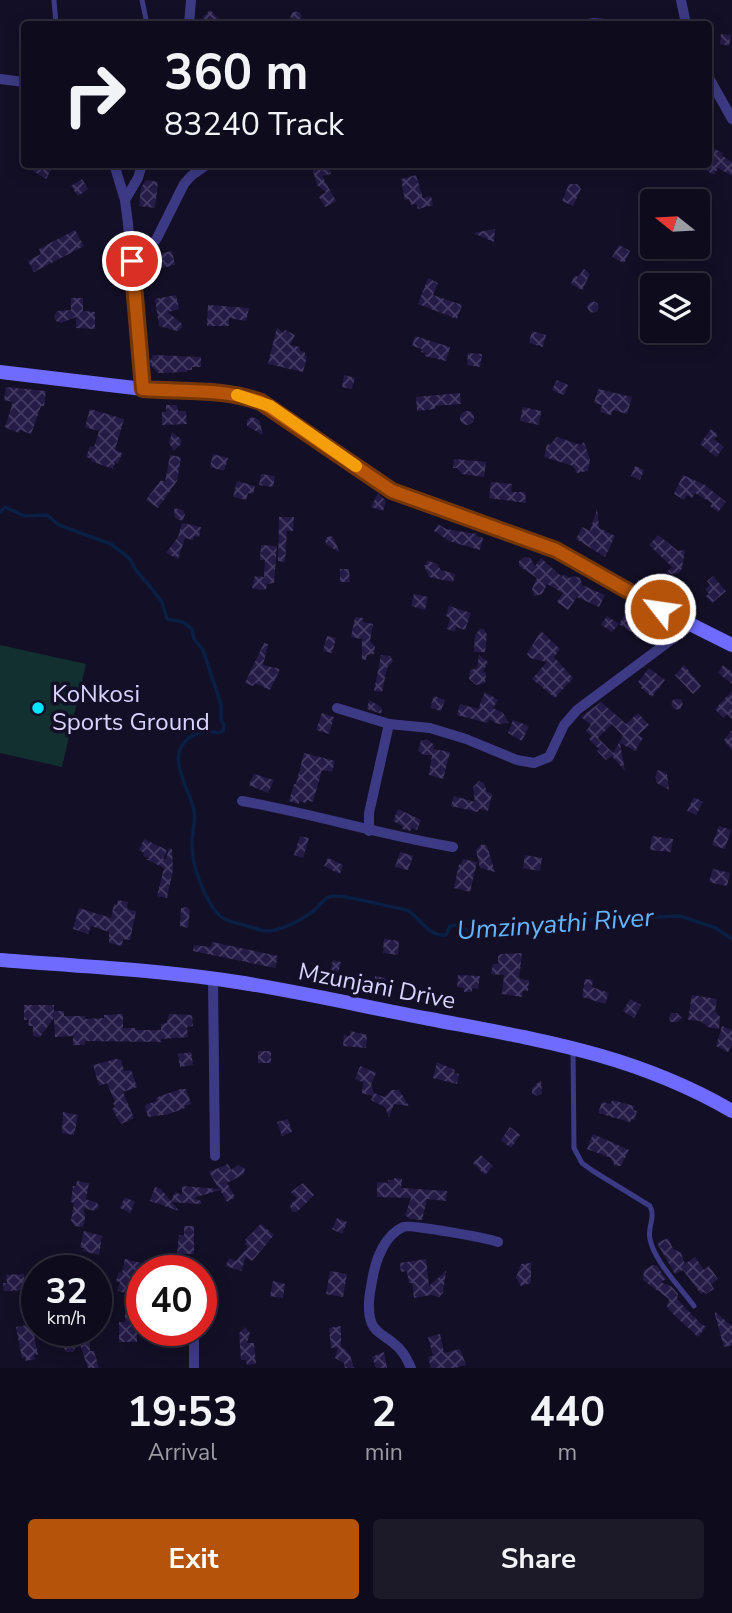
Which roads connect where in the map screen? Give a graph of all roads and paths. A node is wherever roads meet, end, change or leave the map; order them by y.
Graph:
1 (54, 0) edge
2 (142, 0) edge
3 (191, 0) edge
4 (681, 0) edge
5 (56, 21) edge
6 (146, 21) edge
7 (189, 21) edge
8 (685, 21) edge
9 (0, 79) edge
10 (21, 82) edge
11 (712, 83) edge
12 (732, 119) edge
13 (115, 168) edge
14 (141, 168) edge
15 (203, 168) edge
16 (125, 200) junction
17 (132, 261) junction
18 (0, 372) edge
19 (143, 389) junction
20 (691, 625) junction
21 (732, 645) edge
22 (337, 708) dead end
23 (389, 724) junction
24 (242, 802) dead end
25 (369, 831) junction
26 (453, 846) dead end
27 (0, 960) edge
28 (213, 979) junction
29 (573, 1048) junction
30 (732, 1111) edge
31 (215, 1156) dead end
32 (498, 1242) dead end
33 (694, 1306) dead end
34 (194, 1346) edge
35 (194, 1368) edge
36 (411, 1368) edge

1 - 5 lane
2 - 6 lane
3 - 7 street
4 - 8 street
9 - 10 street
11 - 12 street
13 - 16 street
14 - 16 street
15 - 17 street
16 - 17 street
17 - 19 street
18 - 19 street
19 - 20 street
20 - 21 street
20 - 23 street
22 - 23 street
23 - 25 street
24 - 25 street
25 - 26 street
27 - 28 street, Mzunjani Drive
28 - 29 street, Mzunjani Drive
28 - 31 street
29 - 30 street, Mzunjani Drive
29 - 33 lane
32 - 36 street
34 - 35 street

